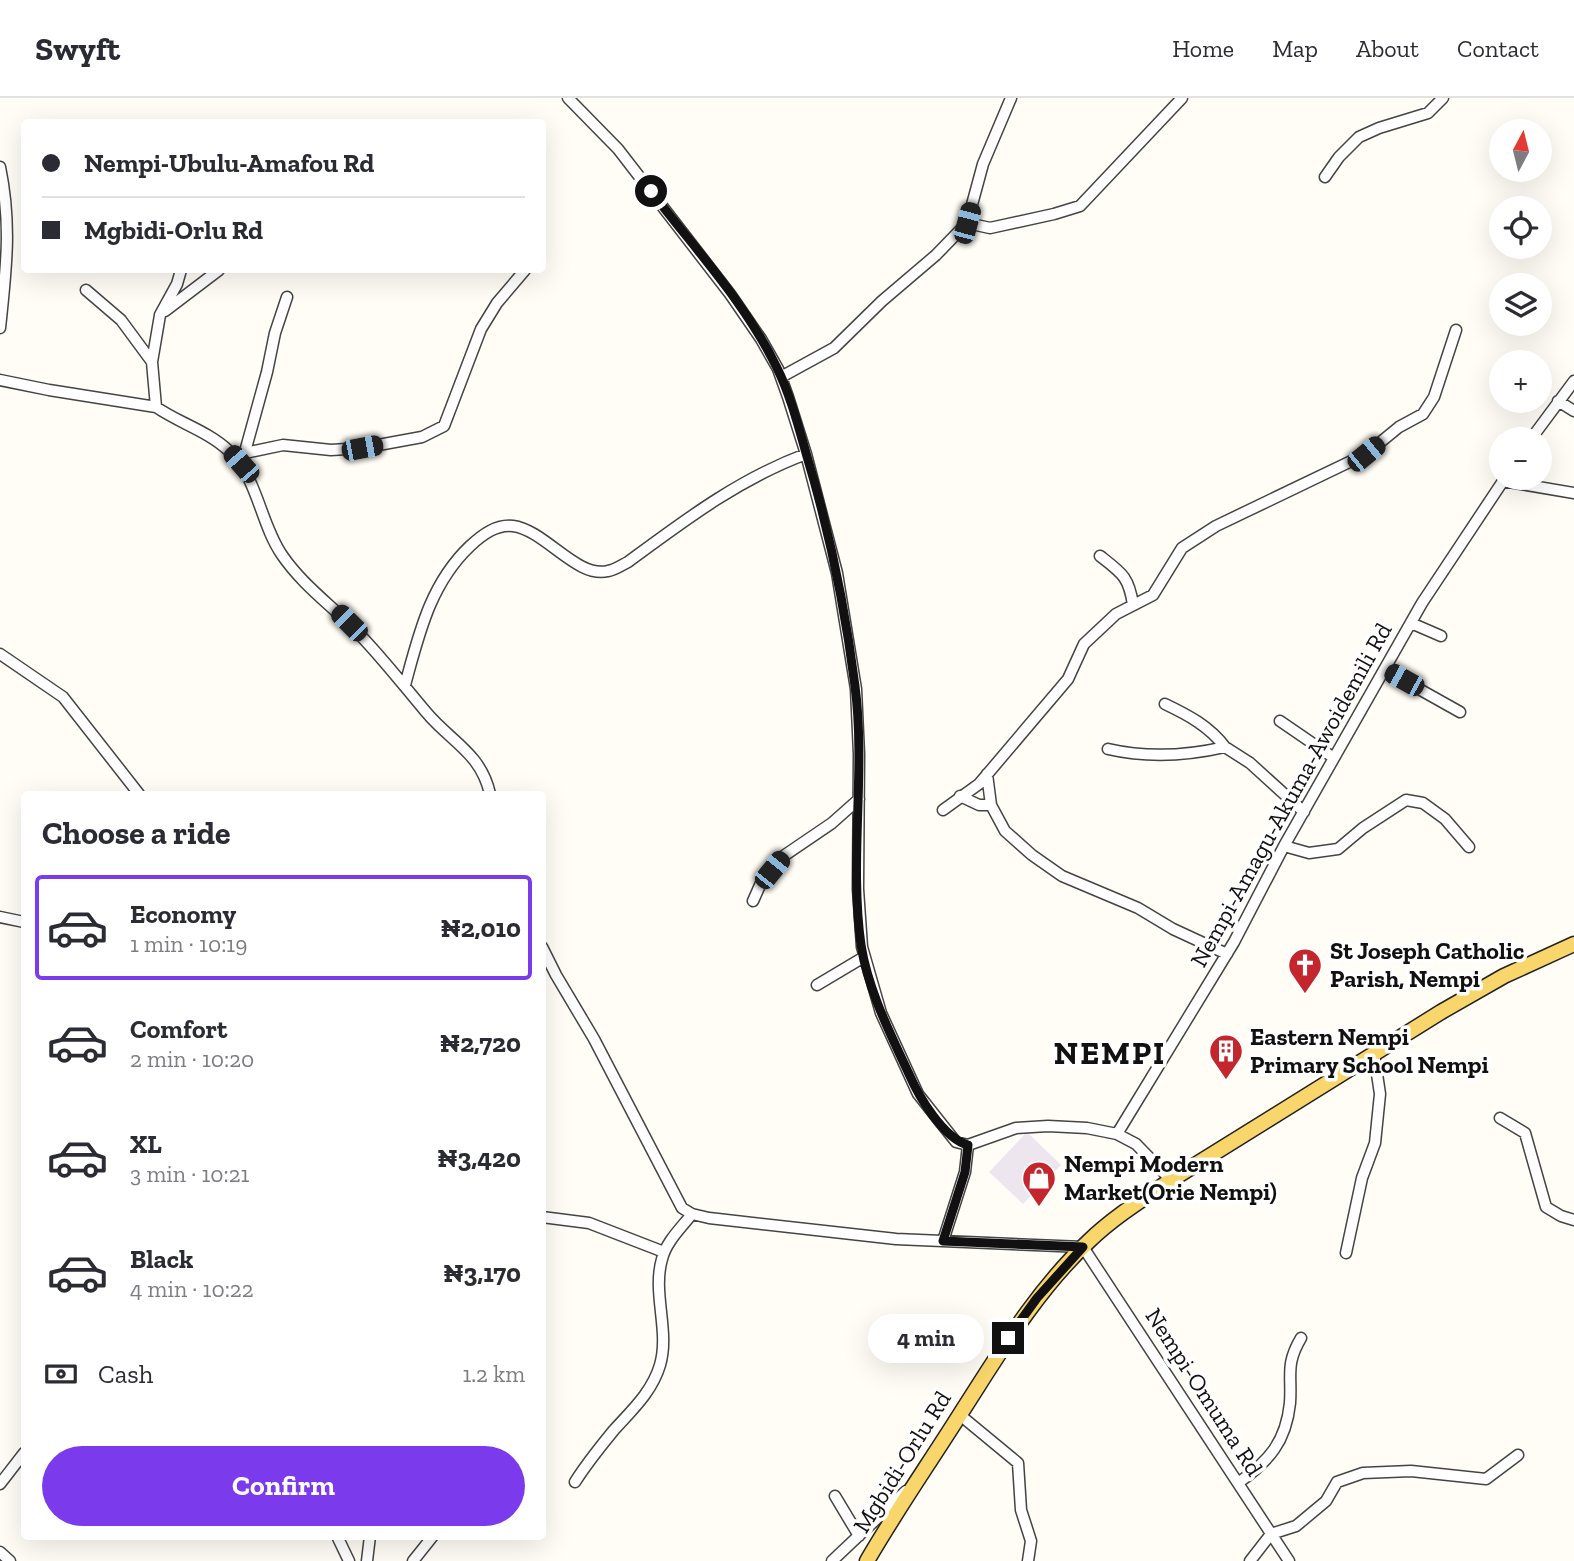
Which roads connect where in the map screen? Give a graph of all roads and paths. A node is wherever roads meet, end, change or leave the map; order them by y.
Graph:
1 (568, 98) edge
2 (1011, 98) edge
3 (1182, 98) edge
4 (1443, 98) edge
5 (0, 167) edge
6 (1325, 177) dead end
7 (967, 223) junction
8 (179, 273) edge
9 (215, 273) edge
10 (522, 273) edge
11 (86, 290) dead end
12 (288, 297) dead end
13 (160, 315) junction
14 (0, 328) edge
15 (1456, 330) dead end
16 (152, 362) junction
17 (781, 377) junction
18 (0, 380) edge
19 (1574, 381) edge
20 (1558, 401) junction
21 (156, 407) junction
22 (1574, 411) edge
23 (1540, 427) edge
24 (246, 453) junction
25 (806, 454) junction
26 (241, 464) junction
27 (1552, 489) edge
28 (1497, 490) edge
29 (1574, 493) edge
30 (1100, 556) dead end
31 (1133, 605) junction
32 (1411, 623) junction
33 (1441, 636) dead end
34 (0, 654) edge
35 (1385, 670) junction
36 (405, 685) junction
37 (1166, 704) dead end
38 (1460, 712) dead end
39 (1280, 721) dead end
40 (1225, 747) junction
41 (1108, 749) dead end
42 (1335, 758) junction
43 (987, 774) junction
44 (137, 791) edge
45 (489, 791) edge
46 (960, 796) junction
47 (859, 799) junction
48 (990, 805) junction
49 (943, 810) dead end
50 (1304, 812) junction
51 (1284, 846) junction
52 (1469, 847) dead end
53 (753, 901) dead end
54 (0, 917) edge
55 (21, 921) edge
56 (1574, 944) edge
57 (1227, 954) junction
58 (546, 955) edge
59 (864, 957) junction
60 (817, 985) dead end
61 (1374, 1054) junction
62 (1500, 1118) dead end
63 (1117, 1134) junction
64 (968, 1145) junction
65 (1171, 1180) junction
66 (692, 1214) junction
67 (546, 1218) edge
68 (1574, 1220) edge
69 (943, 1241) junction
70 (1083, 1247) junction
71 (664, 1252) junction
72 (1346, 1253) dead end
73 (1301, 1338) dead end
74 (960, 1415) junction
75 (1518, 1455) dead end
76 (21, 1457) edge
77 (575, 1482) dead end
78 (0, 1483) edge
79 (1238, 1483) junction
80 (913, 1485) junction
81 (835, 1496) dead end
82 (1271, 1534) junction
83 (859, 1536) junction
84 (339, 1540) edge
85 (370, 1540) edge
86 (430, 1540) edge
87 (0, 1552) edge
88 (10, 1561) edge
89 (349, 1561) edge
90 (367, 1561) edge
91 (413, 1561) edge
92 (832, 1561) edge
93 (867, 1561) edge
94 (1028, 1561) edge
95 (1250, 1561) edge
96 (1289, 1561) edge

1 - 17 street
2 - 7 street
3 - 7 street
4 - 6 street
5 - 14 street
7 - 17 street
8 - 13 street
9 - 13 street
10 - 24 street
11 - 16 street
12 - 24 street
13 - 16 street
15 - 31 street
16 - 21 street
17 - 25 street
18 - 21 street
19 - 20 street
20 - 22 street
20 - 23 street
21 - 26 street
24 - 26 street
25 - 36 street
25 - 47 street
26 - 36 street
27 - 29 street
28 - 32 street, Nempi-Amagu-Akuma-Awoidemili Rd
30 - 31 street
31 - 43 street
32 - 33 street
32 - 35 street, Nempi-Amagu-Akuma-Awoidemili Rd
34 - 44 street
35 - 38 street
35 - 42 street, Nempi-Amagu-Akuma-Awoidemili Rd
36 - 45 street
37 - 40 street
39 - 42 street
40 - 41 street
40 - 50 street
42 - 50 street, Nempi-Amagu-Akuma-Awoidemili Rd
43 - 46 street
43 - 48 street
46 - 48 street
46 - 49 street
47 - 53 street
47 - 59 street
48 - 57 street
50 - 51 street, Nempi-Amagu-Akuma-Awoidemili Rd
51 - 52 street
51 - 57 street, Nempi-Amagu-Akuma-Awoidemili Rd
54 - 55 street
56 - 61 main road, Mgbidi-Orlu Rd
57 - 63 street, Nempi-Amagu-Akuma-Awoidemili Rd
58 - 66 street
59 - 60 street
59 - 64 street
61 - 65 main road, Mgbidi-Orlu Rd
61 - 72 street
62 - 68 street
63 - 64 street
63 - 65 street
64 - 69 street
65 - 70 main road, Mgbidi-Orlu Rd
66 - 69 street
66 - 71 street
67 - 71 street
69 - 70 street
70 - 74 main road, Mgbidi-Orlu Rd
70 - 79 street, Nempi-Omuma Rd
71 - 77 street
73 - 79 street
74 - 80 main road, Mgbidi-Orlu Rd
74 - 94 street
75 - 82 street
76 - 78 street
79 - 82 street, Nempi-Omuma Rd
80 - 83 street
80 - 93 main road, Mgbidi-Orlu Rd
81 - 83 street
82 - 95 street
82 - 96 street, Nempi-Omuma Rd
83 - 92 street
84 - 89 street
85 - 90 street
86 - 91 street
87 - 88 street

